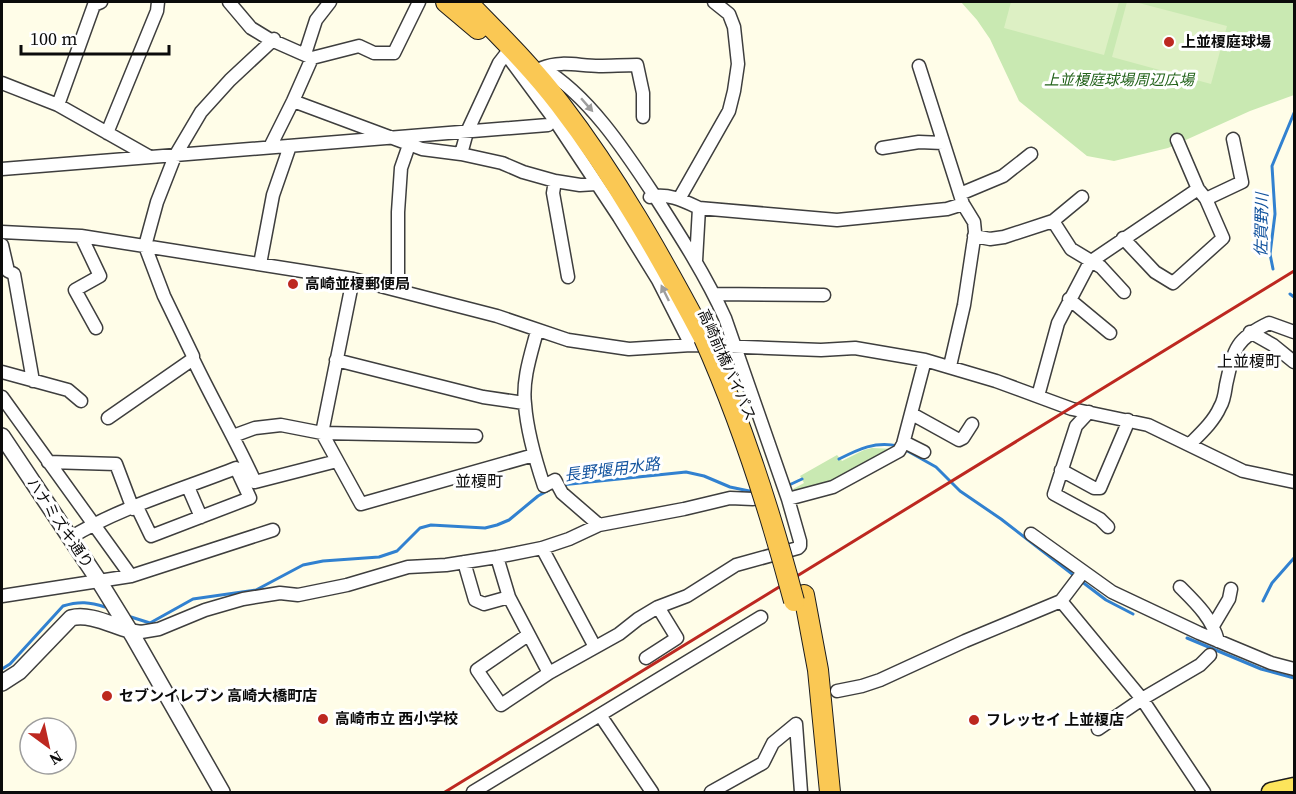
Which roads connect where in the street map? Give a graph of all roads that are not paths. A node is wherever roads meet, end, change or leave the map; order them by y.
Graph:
1 (101, 2) edge
2 (158, 2) edge
3 (330, 2) edge
4 (419, 2) edge
5 (446, 2) edge
6 (461, 2) edge
7 (467, 2) edge
8 (480, 2) edge
9 (714, 2) edge
10 (232, 3) edge
11 (274, 39) junction
12 (506, 54) junction
13 (308, 56) junction
14 (919, 66) dead end
15 (542, 68) junction
16 (2, 83) edge
17 (293, 101) junction
18 (58, 105) junction
19 (643, 117) dead end
20 (548, 125) dead end
21 (467, 132) junction
22 (579, 132) junction
23 (107, 133) junction
24 (388, 137) junction
25 (1233, 139) dead end
26 (1177, 141) dead end
27 (943, 143) junction
28 (409, 145) junction
29 (290, 146) junction
30 (270, 147) junction
31 (882, 148) dead end
32 (461, 153) junction
33 (1030, 154) dead end
34 (175, 156) junction
35 (150, 157) junction
36 (2, 169) edge
37 (555, 181) junction
38 (597, 184) junction
39 (1202, 194) junction
40 (652, 197) junction
41 (1082, 197) dead end
42 (678, 199) junction
43 (962, 199) junction
44 (699, 208) junction
45 (1053, 221) junction
46 (2, 232) edge
47 (81, 236) junction
48 (974, 236) junction
49 (1123, 238) junction
50 (2, 245) edge
51 (145, 246) junction
52 (696, 262) junction
53 (1090, 262) junction
54 (260, 264) junction
55 (568, 277) dead end
56 (353, 279) junction
57 (398, 290) junction
58 (1124, 292) dead end
59 (714, 294) junction
60 (824, 295) dead end
61 (1069, 299) junction
62 (96, 328) dead end
63 (537, 331) junction
64 (1250, 332) junction
65 (1294, 332) edge
66 (1110, 333) dead end
67 (703, 339) junction
68 (733, 346) junction
69 (193, 359) junction
70 (336, 360) junction
71 (925, 360) junction
72 (1294, 362) edge
73 (950, 366) junction
74 (2, 372) edge
75 (33, 381) junction
76 (1038, 396) junction
77 (2, 398) edge
78 (81, 401) dead end
79 (524, 403) junction
80 (1089, 412) junction
81 (912, 414) junction
82 (108, 418) dead end
83 (1128, 420) junction
84 (972, 424) dead end
85 (322, 433) junction
86 (2, 436) edge
87 (233, 436) junction
88 (476, 436) dead end
89 (1190, 444) junction
90 (902, 446) junction
91 (924, 452) dead end
92 (534, 455) junction
93 (48, 462) junction
94 (337, 462) junction
95 (1294, 468) edge
96 (1060, 470) junction
97 (1289, 480) edge
98 (188, 487) junction
99 (786, 492) junction
100 (753, 499) dead end
101 (135, 508) junction
102 (201, 517) junction
103 (93, 524) junction
104 (599, 525) junction
105 (1108, 527) dead end
106 (273, 530) dead end
107 (1031, 534) dead end
108 (70, 538) junction
109 (542, 548) junction
110 (497, 557) junction
111 (464, 562) junction
112 (130, 576) junction
113 (1080, 576) junction
114 (99, 581) junction
115 (1180, 587) dead end
116 (1231, 589) dead end
117 (2, 596) edge
118 (508, 597) junction
119 (799, 598) junction
120 (1061, 601) junction
121 (658, 607) junction
122 (761, 617) dead end
123 (123, 620) junction
124 (1213, 626) junction
125 (528, 635) junction
126 (1218, 641) junction
127 (595, 646) junction
128 (1210, 656) dead end
129 (646, 658) dead end
130 (1294, 669) edge
131 (549, 673) junction
132 (2, 683) edge
133 (837, 691) dead end
134 (1142, 699) junction
135 (600, 715) junction
136 (1098, 729) dead end
137 (222, 792) edge
138 (473, 792) edge
139 (652, 792) edge
140 (711, 792) edge
141 (801, 792) edge
142 (816, 792) edge
143 (830, 792) edge
144 (1204, 792) edge

1 - 18 street
2 - 23 street
3 - 13 street
4 - 13 street
5 - 12 highway
6 - 12 highway
7 - 22 highway, 高崎前橋バイパス
8 - 15 highway, 高崎前橋バイパス
9 - 42 street
10 - 11 street
11 - 13 street
11 - 34 street
12 - 21 street
12 - 22 highway
12 - 38 street
13 - 17 street
14 - 27 street
15 - 19 street
15 -> 40 street
15 - 67 highway, 高崎前橋バイパス
16 - 18 street
17 - 24 street
17 - 30 street
18 - 23 street
20 - 21 street
21 - 24 street
21 - 32 street
22 - 67 highway, 高崎前橋バイパス
23 - 35 street
24 - 28 street
24 - 29 street
25 - 39 street
26 - 39 street
27 - 31 street
27 - 43 street
28 - 32 street
28 - 57 street
29 - 30 street
29 - 54 street
30 - 34 street
32 - 37 street
33 - 43 street
34 - 35 street
34 - 51 street
35 - 36 street
37 - 38 street
37 - 55 street
67 -> 38 street
39 - 49 street
39 - 49 street
40 - 42 street
40 - 52 street
41 - 45 street
42 - 44 street
43 - 44 street
43 - 48 street
44 - 52 street
45 - 48 street
45 - 53 street
46 - 47 street
47 - 51 street
47 - 62 street
48 - 73 street
49 - 53 street
50 - 75 street
51 - 54 street
51 - 69 street
52 - 59 street
53 - 58 street
53 - 61 street
54 - 56 street
56 - 57 street
56 - 70 street
57 - 63 street
59 - 60 street
59 - 68 street
61 - 66 street
61 - 76 street
63 - 67 street
63 - 79 street
64 - 65 street
64 - 72 street
64 - 89 street
67 - 68 street
67 - 119 highway, 高崎前橋バイパス, bridge
68 - 71 street
68 - 99 street
69 - 82 street
69 - 87 street
70 - 79 street
70 - 85 street
71 - 73 street
71 - 81 street
73 - 76 street
74 - 75 street
75 - 78 street
76 - 80 street
77 - 93 street
79 - 92 street
80 - 83 street
80 - 96 street
81 - 84 street
81 - 90 street
83 - 89 street
83 - 96 street
85 - 87 street
85 - 88 street
85 - 94 street
86 - 108 street, ハナミズキ通り
87 - 94 street
89 - 97 street
90 - 91 street
90 - 99 street
92 - 94 street
92 - 104 street
93 - 101 street
93 - 103 street
95 - 97 street
96 - 105 street
98 - 101 street
98 - 102 street
98 - 102 street
99 - 121 street
100 - 104 street
101 - 102 street
101 - 103 street
103 - 108 street
103 - 112 street
104 - 109 street
106 - 112 street
107 - 113 street
108 - 114 street, ハナミズキ通り
109 - 110 street
109 - 127 street
110 - 111 street
110 - 118 street
111 - 118 street
111 - 123 street
112 - 114 street
113 - 120 street
113 - 126 street
114 - 117 street
114 - 123 street, ハナミズキ通り
115 - 124 street
116 - 124 street
118 - 125 street
119 - 142 highway, 高崎前橋バイパス
119 - 143 highway, 高崎前橋バイパス
120 - 133 street
120 - 134 street
121 - 127 street
121 - 129 street
122 - 135 street
123 - 132 street
123 - 137 street, ハナミズキ通り
124 - 126 street
125 - 131 street
125 - 131 street
126 - 130 street
127 - 131 street
128 - 134 street
134 - 136 street
134 - 144 street
135 - 138 street
135 - 139 street
140 - 141 street

